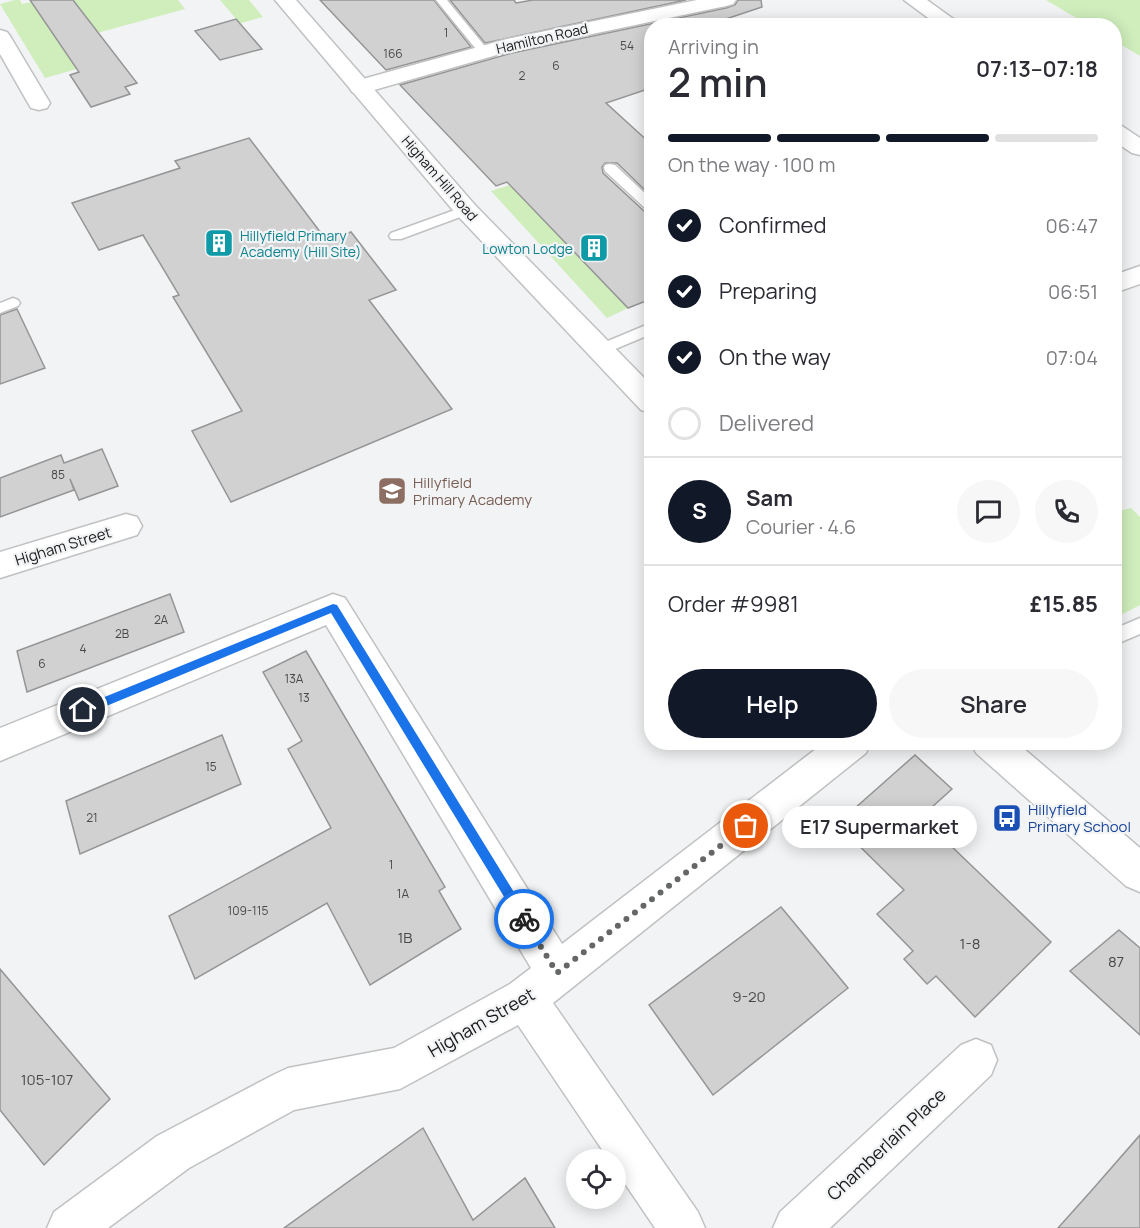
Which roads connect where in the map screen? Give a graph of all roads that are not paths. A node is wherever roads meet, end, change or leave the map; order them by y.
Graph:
1 (285, 0) edge
2 (441, 0) edge
3 (726, 0) edge
4 (914, 0) edge
5 (665, 18) edge
6 (941, 18) edge
7 (644, 23) edge
8 (0, 36) edge
9 (484, 52) junction
10 (360, 87) junction
11 (39, 103) dead end
12 (1122, 136) edge
13 (1140, 148) edge
14 (610, 168) dead end
15 (644, 200) edge
16 (466, 210) junction
17 (396, 236) dead end
18 (1140, 274) edge
19 (1122, 282) edge
20 (644, 331) edge
21 (601, 350) junction
22 (644, 396) edge
23 (126, 526) dead end
24 (0, 565) edge
25 (1140, 626) edge
26 (1122, 634) edge
27 (0, 745) edge
28 (843, 750) edge
29 (998, 750) edge
30 (1140, 873) edge
31 (557, 973) junction
32 (525, 999) junction
33 (976, 1060) dead end
34 (70, 1228) edge
35 (682, 1228) edge
36 (796, 1228) edge

1 - 10 street, Higham Hill Road
2 - 9 lane
3 - 5 street, Hamilton Road
4 - 6 street
7 - 9 street, Hamilton Road
8 - 11 street
9 - 10 street, Hamilton Road
10 - 16 street, Higham Hill Road
12 - 13 street
14 - 15 lane
16 - 17 lane
16 - 21 street, Higham Hill Road
18 - 19 street
20 - 21 lane
21 - 22 street, Higham Hill Road
23 - 24 street, Higham Street
25 - 26 lane
27 - 31 street
28 - 31 street, Higham Street
29 - 30 street
31 - 32 street, Higham Street
32 - 34 street, Higham Street
32 - 35 street
33 - 36 street, Chamberlain Place

